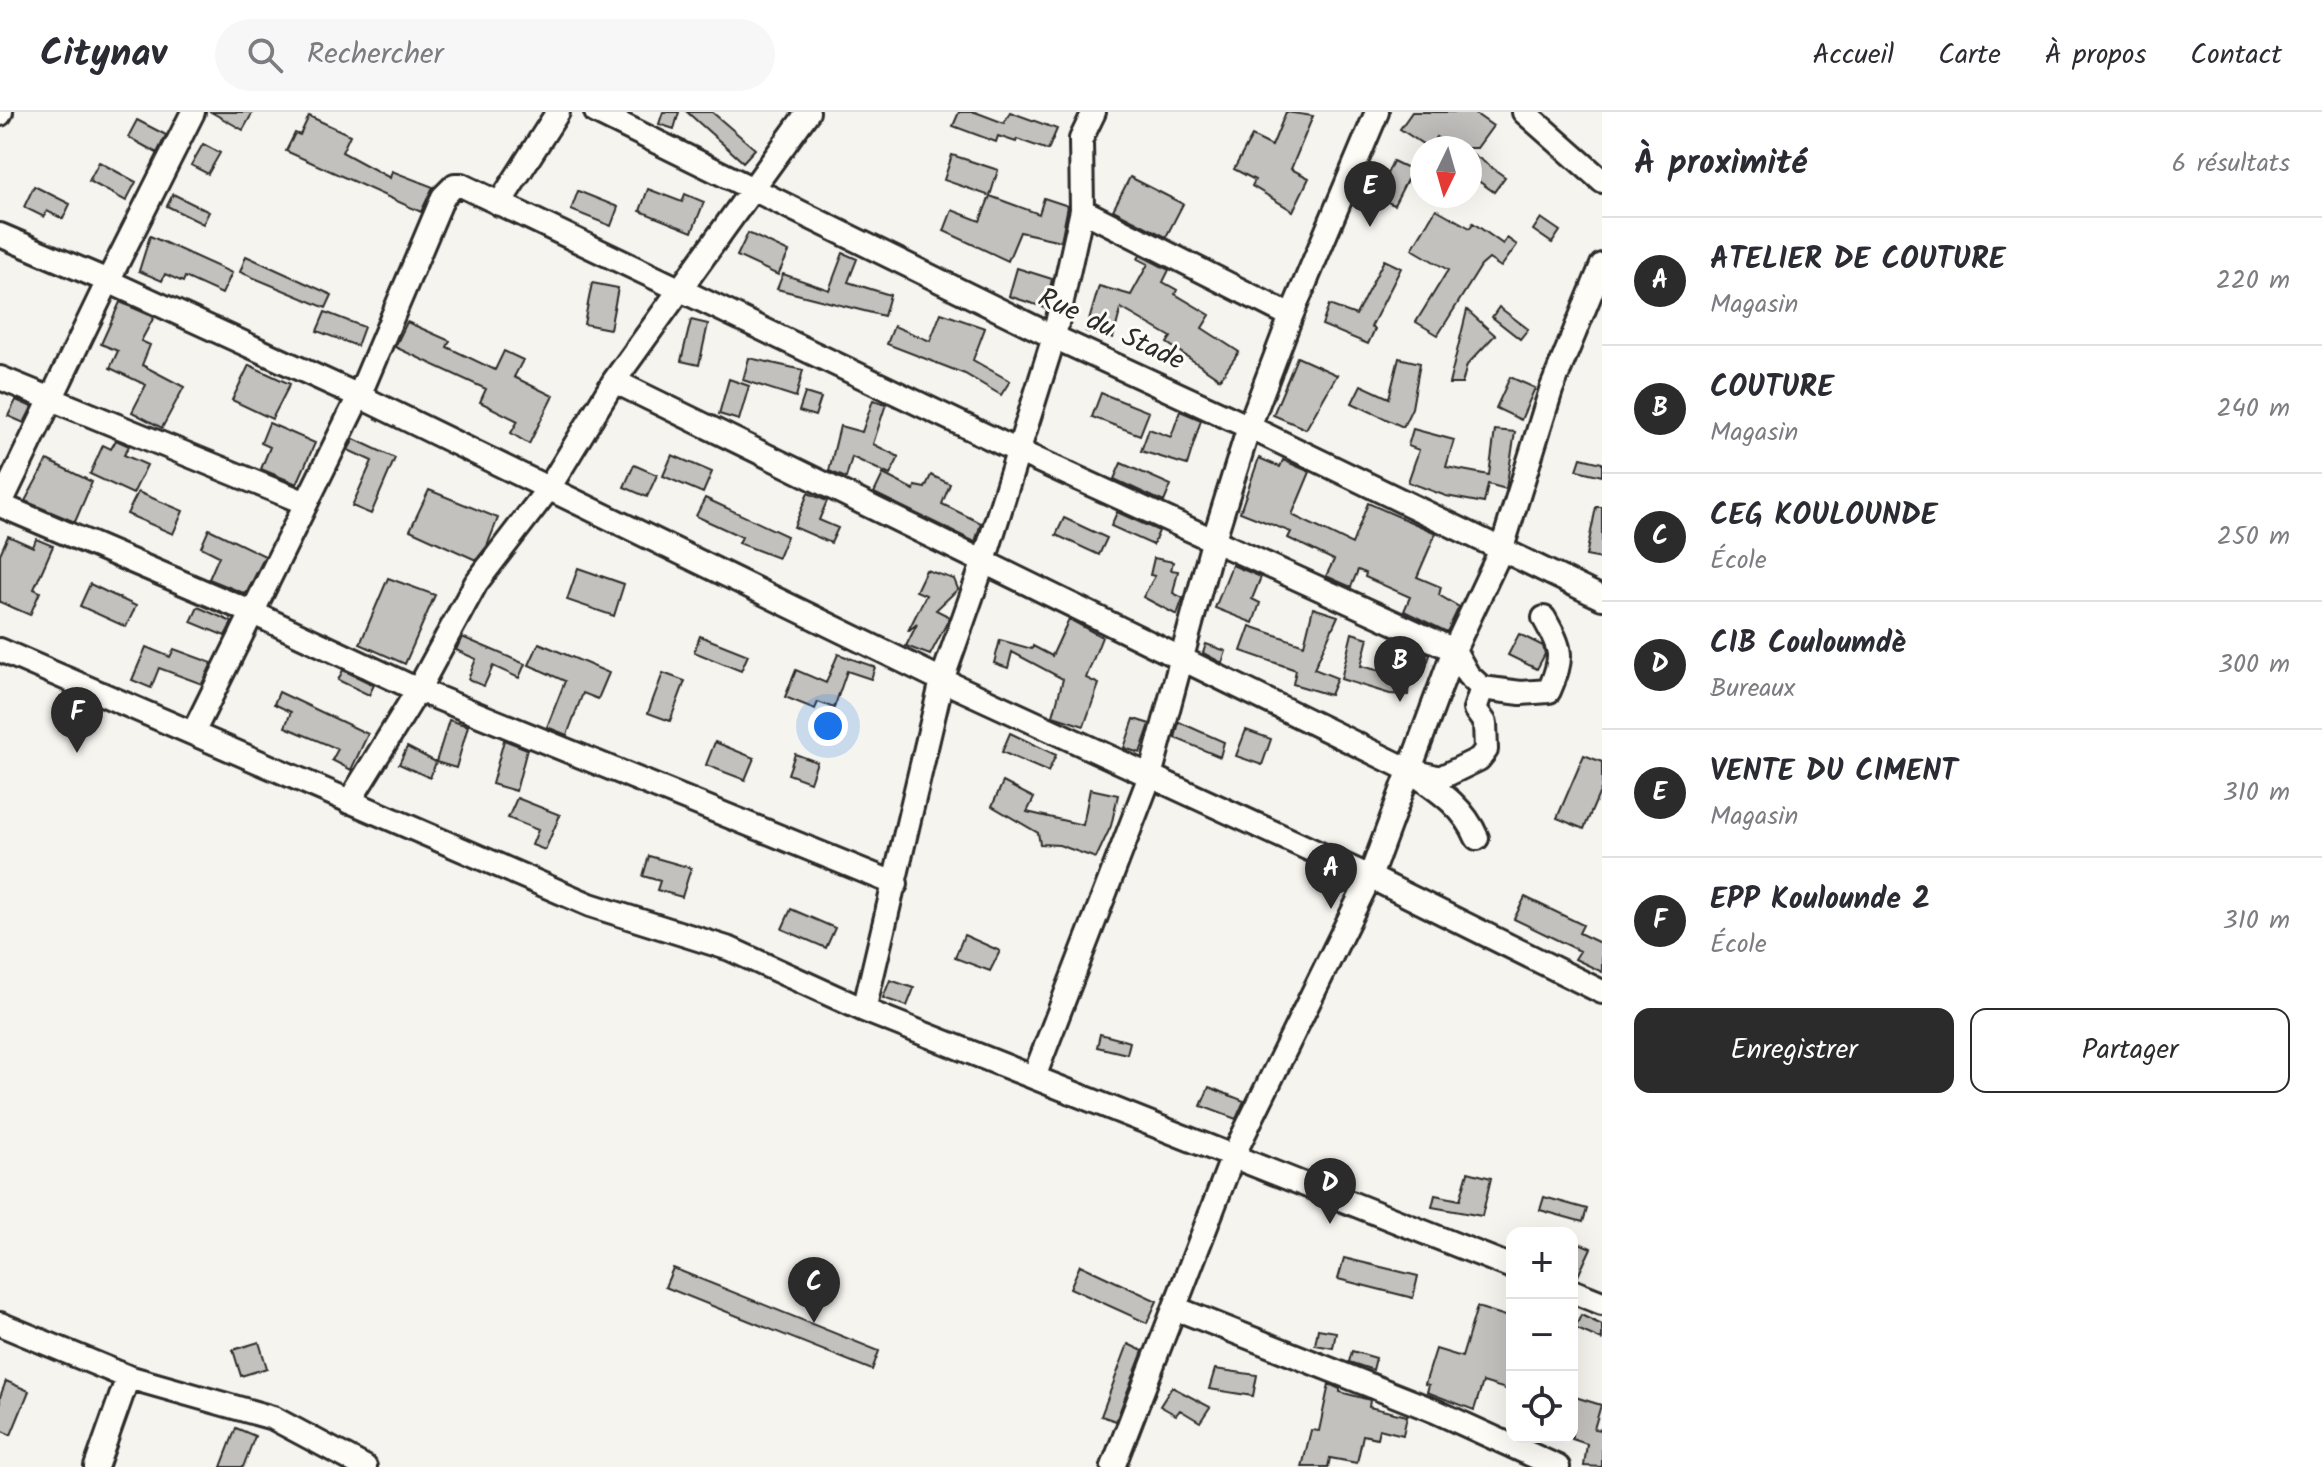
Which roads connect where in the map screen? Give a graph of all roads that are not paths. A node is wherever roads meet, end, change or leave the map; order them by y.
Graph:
1 (193, 112) edge
2 (558, 112) edge
3 (596, 112) edge
4 (808, 112) edge
5 (1094, 112) edge
6 (1377, 112) edge
7 (1524, 112) edge
8 (1602, 181) edge
9 (752, 189) junction
10 (499, 204) junction
11 (1082, 210) junction
12 (0, 235) edge
13 (1602, 265) edge
14 (108, 281) junction
15 (681, 291) junction
16 (1291, 316) junction
17 (1054, 337) junction
18 (0, 378) edge
19 (614, 381) junction
20 (359, 396) junction
21 (51, 401) junction
22 (1249, 427) junction
23 (1020, 452) junction
24 (549, 488) junction
25 (306, 503) junction
26 (0, 505) edge
27 (1213, 542) junction
28 (1502, 548) junction
29 (984, 561) junction
30 (1602, 598) edge
31 (251, 612) junction
32 (1544, 618) dead end
33 (0, 650) edge
34 (1454, 650) junction
35 (1181, 661) junction
36 (942, 680) junction
37 (1482, 688) junction
38 (418, 690) junction
39 (194, 731) junction
40 (1409, 770) junction
41 (1150, 776) junction
42 (349, 802) junction
43 (1477, 838) dead end
44 (1370, 877) junction
45 (896, 884) junction
46 (1602, 992) edge
47 (864, 1010) junction
48 (1034, 1077) junction
49 (1233, 1156) junction
50 (1506, 1265) edge
51 (1578, 1293) edge
52 (1602, 1303) edge
53 (1175, 1308) junction
54 (0, 1324) edge
55 (128, 1377) junction
56 (96, 1467) edge
57 (365, 1467) edge
58 (1113, 1467) edge
59 (1558, 1467) edge

1 - 14 street
2 - 10 street
3 - 9 street, Rue du Stade
4 - 9 street
5 - 11 street
6 - 16 street
7 - 8 street
9 - 15 street
9 - 17 street, Rue du Stade
10 - 15 street
10 - 20 street
11 - 16 street
11 - 17 street
12 - 14 street
13 - 28 street
14 - 20 street
14 - 21 street
15 - 19 street
15 - 23 street
16 - 22 street
17 - 22 street, Rue du Stade
17 - 23 street
18 - 21 street
19 - 24 street
19 - 29 street
20 - 24 street
20 - 25 street
21 - 25 street
21 - 26 street
22 - 27 street
22 - 28 street, Rue du Stade
23 - 27 street
23 - 29 street
24 - 36 street
24 - 38 street
25 - 31 street
26 - 31 street
27 - 34 street
27 - 35 street
28 - 30 street, Rue du Stade
28 - 34 street
29 - 35 street
29 - 36 street
31 - 38 street
31 - 39 street
32 - 37 street
33 - 39 street
34 - 37 street
34 - 40 street
35 - 40 street
35 - 41 street
36 - 41 street
36 - 45 street
37 - 40 street
38 - 42 street
38 - 45 street
39 - 42 street
40 - 43 street
40 - 44 street
41 - 44 street
41 - 48 street
42 - 47 street
44 - 46 street
44 - 49 street
45 - 47 street
47 - 48 street
48 - 49 street
49 - 50 street
49 - 53 street
51 - 52 street
53 - 58 street
53 - 59 street
54 - 55 street
55 - 56 street
55 - 57 street

